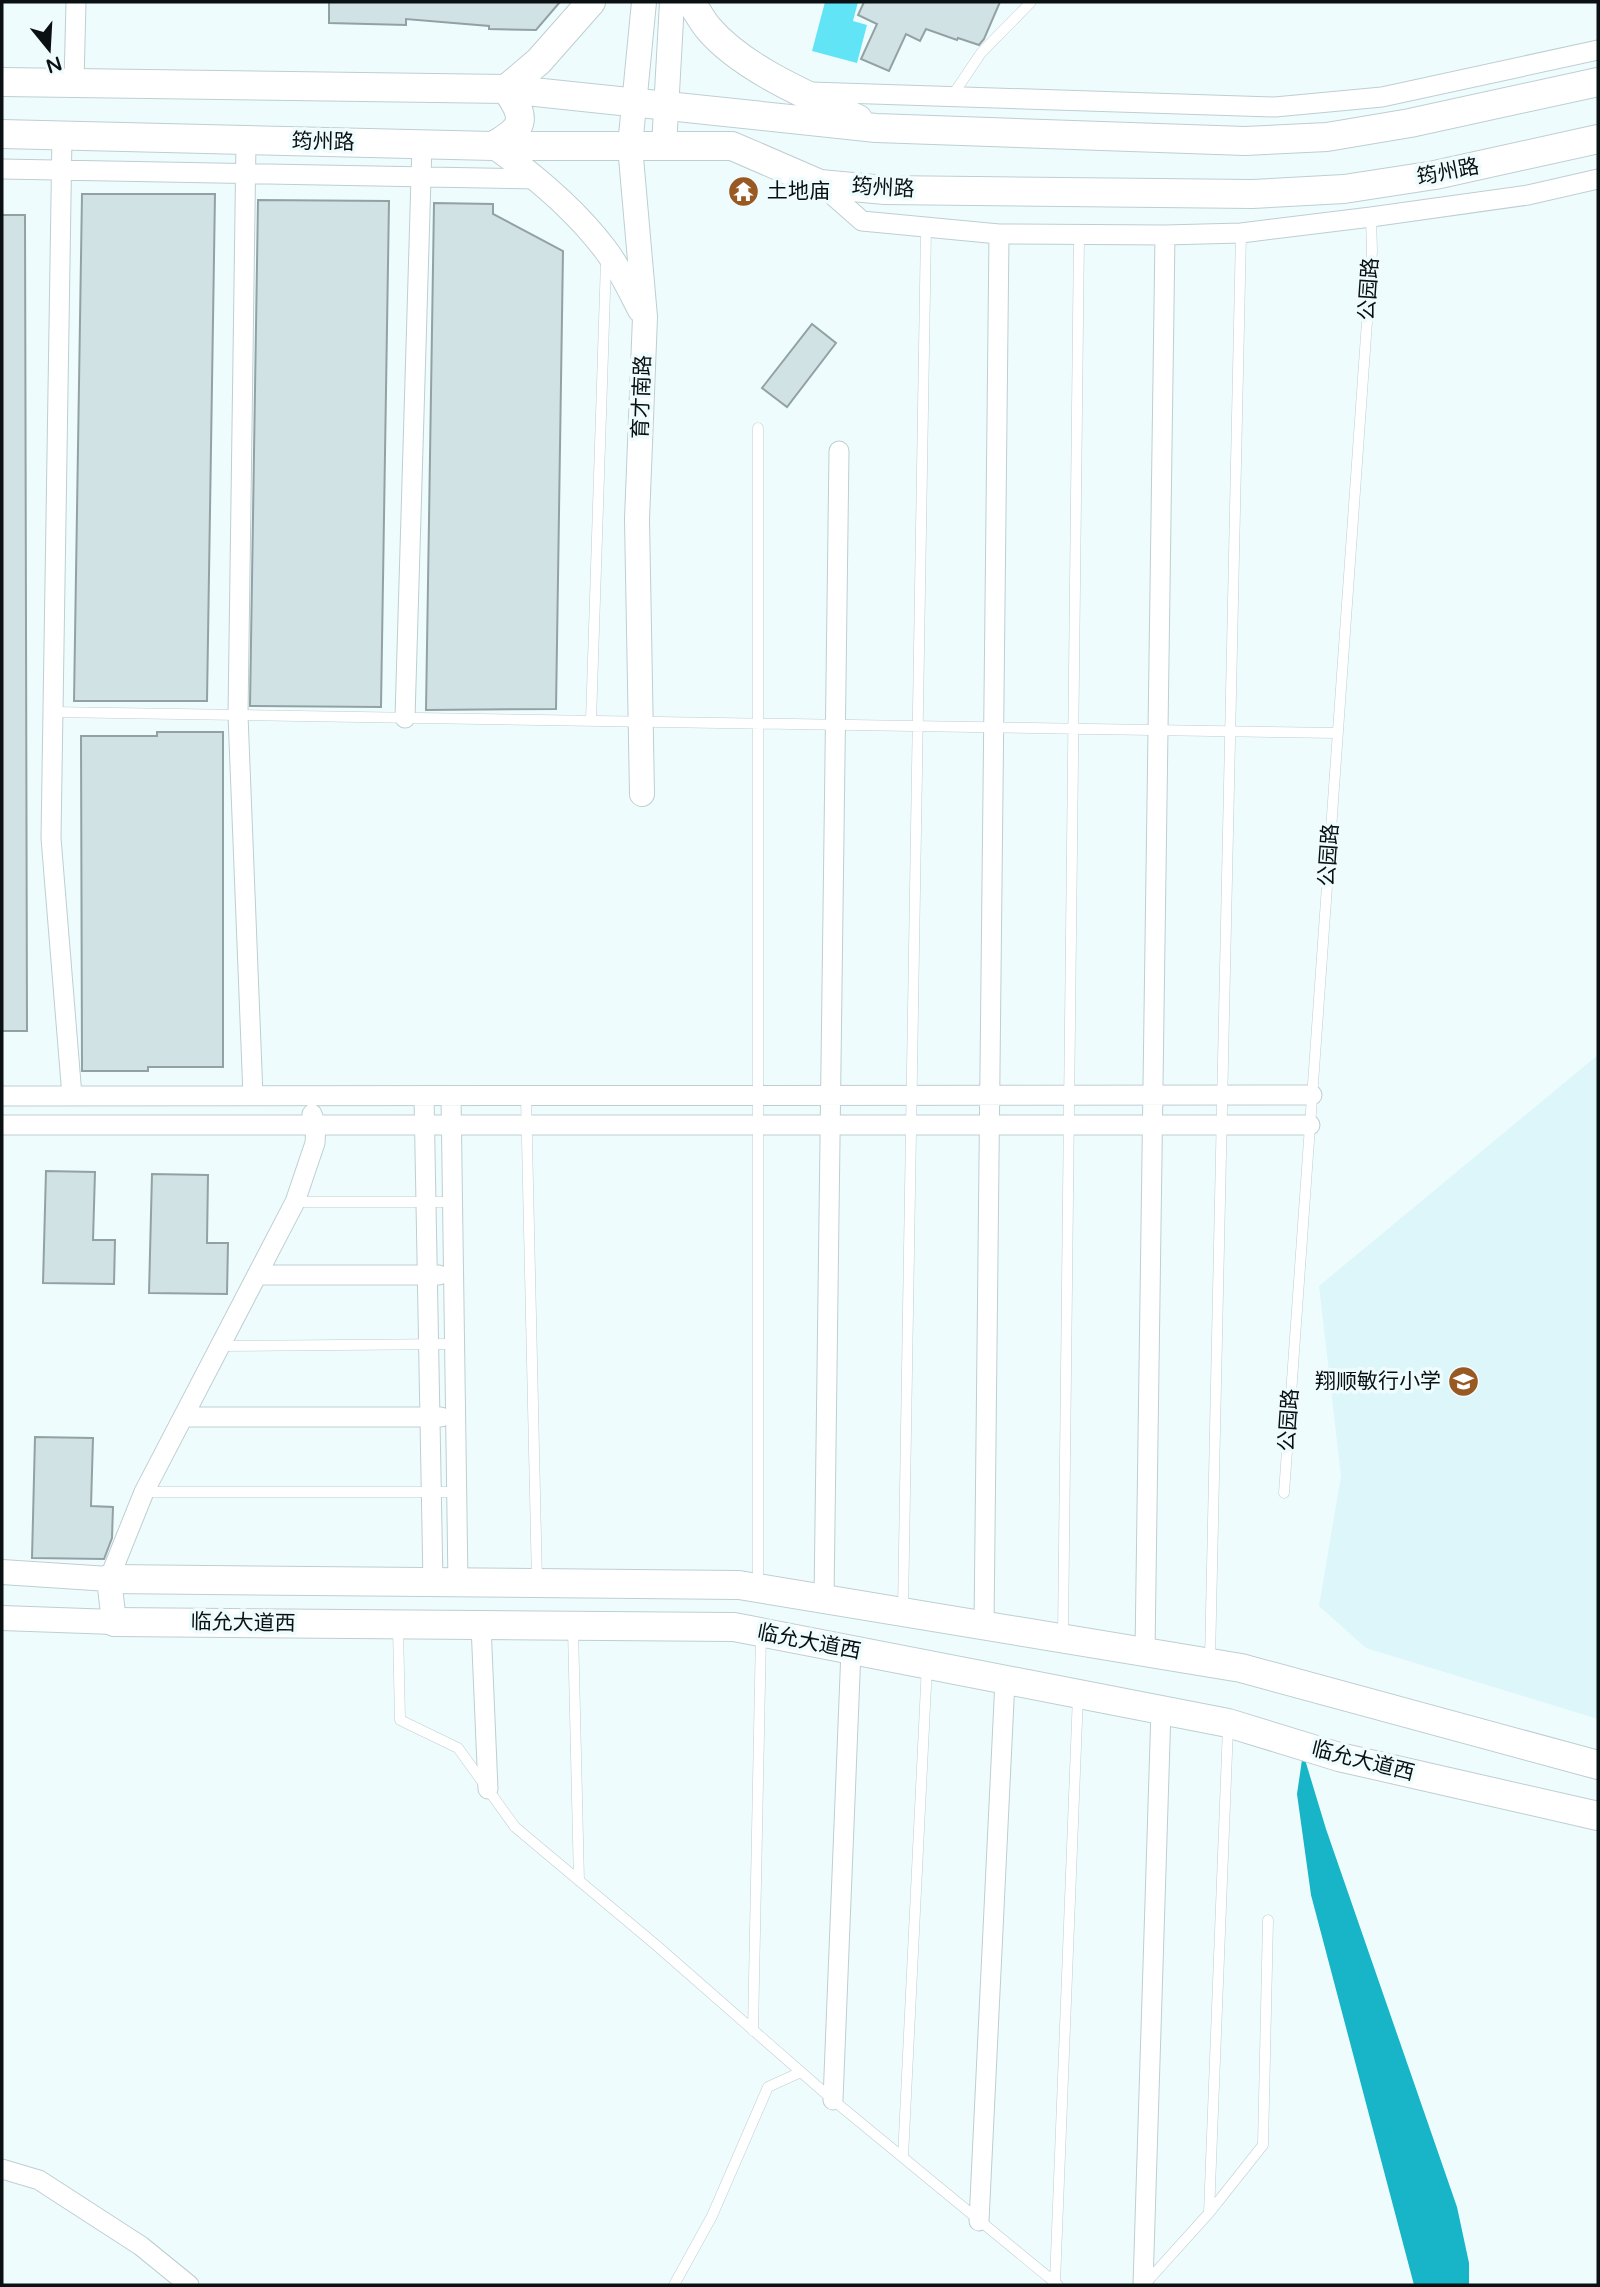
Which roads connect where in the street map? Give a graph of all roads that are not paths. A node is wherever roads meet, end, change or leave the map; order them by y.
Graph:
1 (76, 2) edge
2 (591, 2) edge
3 (645, 2) edge
4 (672, 2) edge
5 (691, 2) edge
6 (1031, 2) edge
7 (1598, 50) edge
8 (2, 82) edge
9 (74, 82) junction
10 (1598, 82) edge
11 (506, 89) junction
12 (802, 92) junction
13 (952, 97) junction
14 (634, 103) junction
15 (666, 106) junction
16 (876, 128) junction
17 (2, 134) edge
18 (62, 135) junction
19 (1598, 139) edge
20 (246, 140) junction
21 (422, 144) junction
22 (493, 146) junction
23 (629, 146) junction
24 (664, 146) junction
25 (2, 169) edge
26 (61, 170) junction
27 (245, 173) junction
28 (421, 177) junction
29 (1598, 178) edge
30 (539, 179) junction
31 (820, 184) junction
32 (1371, 217) junction
33 (926, 229) junction
34 (1241, 233) junction
35 (999, 234) junction
36 (1079, 235) junction
37 (1165, 235) junction
38 (606, 250) junction
39 (645, 317) junction
40 (758, 428) dead end
41 (839, 451) dead end
42 (52, 712) junction
43 (237, 715) junction
44 (405, 718) junction
45 (591, 721) junction
46 (641, 722) junction
47 (758, 724) junction
48 (835, 725) junction
49 (918, 727) junction
50 (994, 728) junction
51 (1073, 729) junction
52 (1158, 730) junction
53 (1230, 732) junction
54 (1338, 733) junction
55 (642, 794) dead end
56 (990, 1095) junction
57 (1153, 1095) junction
58 (1222, 1095) junction
59 (1312, 1095) junction
60 (2, 1096) edge
61 (72, 1096) junction
62 (253, 1096) junction
63 (307, 1096) junction
64 (424, 1096) junction
65 (451, 1096) junction
66 (526, 1096) junction
67 (758, 1096) junction
68 (830, 1096) junction
69 (912, 1096) junction
70 (1069, 1096) junction
71 (2, 1125) edge
72 (316, 1125) junction
73 (425, 1125) junction
74 (452, 1125) junction
75 (527, 1125) junction
76 (758, 1125) junction
77 (830, 1125) junction
78 (911, 1125) junction
79 (990, 1125) junction
80 (1069, 1125) junction
81 (1153, 1125) junction
82 (1222, 1125) junction
83 (1310, 1125) junction
84 (295, 1202) junction
85 (426, 1202) junction
86 (453, 1202) junction
87 (257, 1275) junction
88 (428, 1275) junction
89 (454, 1275) junction
90 (429, 1344) junction
91 (455, 1344) junction
92 (220, 1346) junction
93 (183, 1417) junction
94 (430, 1417) junction
95 (456, 1417) junction
96 (144, 1492) junction
97 (432, 1492) junction
98 (457, 1492) junction
99 (1283, 1493) dead end
100 (2, 1572) edge
101 (110, 1579) junction
102 (446, 1583) junction
103 (538, 1584) junction
104 (758, 1589) junction
105 (824, 1600) junction
106 (902, 1612) junction
107 (2, 1618) edge
108 (114, 1622) junction
109 (398, 1624) junction
110 (481, 1625) junction
111 (573, 1626) junction
112 (984, 1626) junction
113 (761, 1633) junction
114 (1062, 1639) junction
115 (851, 1650) junction
116 (1145, 1652) junction
117 (1210, 1663) junction
118 (927, 1665) junction
119 (1005, 1680) junction
120 (1078, 1694) junction
121 (1161, 1710) junction
122 (1228, 1723) junction
123 (1598, 1765) edge
124 (488, 1789) junction
125 (1598, 1816) edge
126 (579, 1881) junction
127 (1268, 1920) dead end
128 (753, 2031) junction
129 (801, 2073) junction
130 (833, 2100) junction
131 (903, 2157) junction
132 (2, 2169) edge
133 (1209, 2213) junction
134 (979, 2221) junction
135 (1056, 2284) edge
136 (189, 2285) edge
137 (674, 2285) edge
138 (1144, 2285) edge

1 - 9 street
2 - 11 main road
3 - 14 street, 育才南路
4 - 15 street
5 - 12 main road
6 - 13 lane
7 - 13 street
8 - 9 main road
9 - 11 main road
10 - 16 main road
11 - 14 main road
11 - 22 main road
12 - 13 street
12 - 16 main road
14 - 15 main road
14 - 23 street, 育才南路
15 - 16 main road
15 - 24 street
17 - 18 main road, 筠州路
18 - 20 main road, 筠州路
18 - 26 street
19 - 31 main road, 筠州路
20 - 21 main road, 筠州路
20 - 27 street
21 - 22 main road, 筠州路
21 - 28 street
22 - 23 main road, 筠州路
22 - 30 street
23 - 24 main road, 筠州路
23 - 39 street, 育才南路
24 - 31 main road, 筠州路
25 - 26 street
26 - 27 street
26 - 42 street
27 - 28 street
27 - 43 street
28 - 30 street
28 - 44 street
29 - 32 street
30 - 38 street
31 - 33 street
32 - 34 street
32 - 54 lane, 公园路
33 - 35 street
33 - 49 lane
34 - 37 street
34 - 53 lane
35 - 36 street
35 - 50 street
36 - 37 street
36 - 51 lane
37 - 52 street
38 - 39 street
38 - 45 lane
39 - 46 street, 育才南路
40 - 47 lane
41 - 48 street
42 - 43 lane
42 - 61 street
43 - 44 lane
43 - 62 street
44 - 45 lane
45 - 46 lane
46 - 47 lane
46 - 55 street, 育才南路
47 - 48 lane
47 - 67 lane
48 - 49 lane
48 - 68 street
49 - 50 lane
49 - 69 lane
50 - 51 lane
50 - 56 street
51 - 52 lane
51 - 70 lane
52 - 53 lane
52 - 57 street
53 - 54 lane
53 - 58 lane
54 - 59 lane, 公园路
56 - 69 street
56 - 70 street
56 - 79 street
57 - 58 street
57 - 70 street
57 - 81 street
58 - 59 street
58 - 82 lane
59 - 83 lane, 公园路
60 - 61 street
61 - 62 street
62 - 63 street
63 - 64 street
63 - 72 street
64 - 65 street
64 - 73 street
65 - 66 street
65 - 74 street
66 - 67 street
66 - 75 lane
67 - 68 street
67 - 76 lane
68 - 69 street
68 - 77 street
69 - 78 lane
70 - 80 lane
71 - 72 street
72 - 73 street
72 - 84 street
73 - 74 street
73 - 85 street
74 - 75 street
74 - 86 street
75 - 76 street
75 - 103 lane
76 - 77 street
76 - 104 lane
77 - 78 street
77 - 105 street
78 - 79 street
78 - 106 lane
79 - 80 street
79 - 112 street
80 - 81 street
80 - 114 lane
81 - 82 street
81 - 116 street
82 - 83 street
82 - 117 lane
83 - 99 lane, 公园路
84 - 85 lane
84 - 87 street
85 - 86 lane
85 - 88 street
86 - 89 street
87 - 88 street
87 - 92 street
88 - 89 street
88 - 90 street
89 - 91 street
90 - 91 lane
90 - 92 lane
90 - 94 street
91 - 95 street
92 - 93 street
93 - 94 street
93 - 96 street
94 - 95 street
94 - 97 street
95 - 98 street
96 - 97 lane
96 - 101 street
97 - 98 lane
97 - 102 street
98 - 102 street
100 - 101 street, 临允大道西
101 - 102 main road, 临允大道西
101 - 108 street
102 - 103 main road, 临允大道西
103 - 104 main road, 临允大道西
104 - 105 main road, 临允大道西
105 - 106 main road, 临允大道西
106 - 112 main road, 临允大道西
107 - 108 street, 临允大道西
108 - 109 main road, 临允大道西
109 - 110 main road, 临允大道西
109 - 124 lane
110 - 111 main road, 临允大道西
110 - 124 street
111 - 113 main road, 临允大道西
111 - 126 lane
112 - 114 main road, 临允大道西
113 - 115 main road, 临允大道西
113 - 128 lane
114 - 116 main road, 临允大道西
115 - 118 main road, 临允大道西
115 - 130 street
116 - 117 main road, 临允大道西
117 - 123 main road, 临允大道西
118 - 119 main road, 临允大道西
118 - 131 lane
119 - 120 main road, 临允大道西
119 - 134 street
120 - 121 main road, 临允大道西
120 - 135 lane
121 - 122 main road, 临允大道西
121 - 138 street
122 - 125 main road, 临允大道西
122 - 133 lane
124 - 126 lane
126 - 128 lane
127 - 133 lane
128 - 129 lane
129 - 130 lane
129 - 137 lane
130 - 131 lane
131 - 134 lane
132 - 136 street
133 - 138 lane
134 - 135 lane

